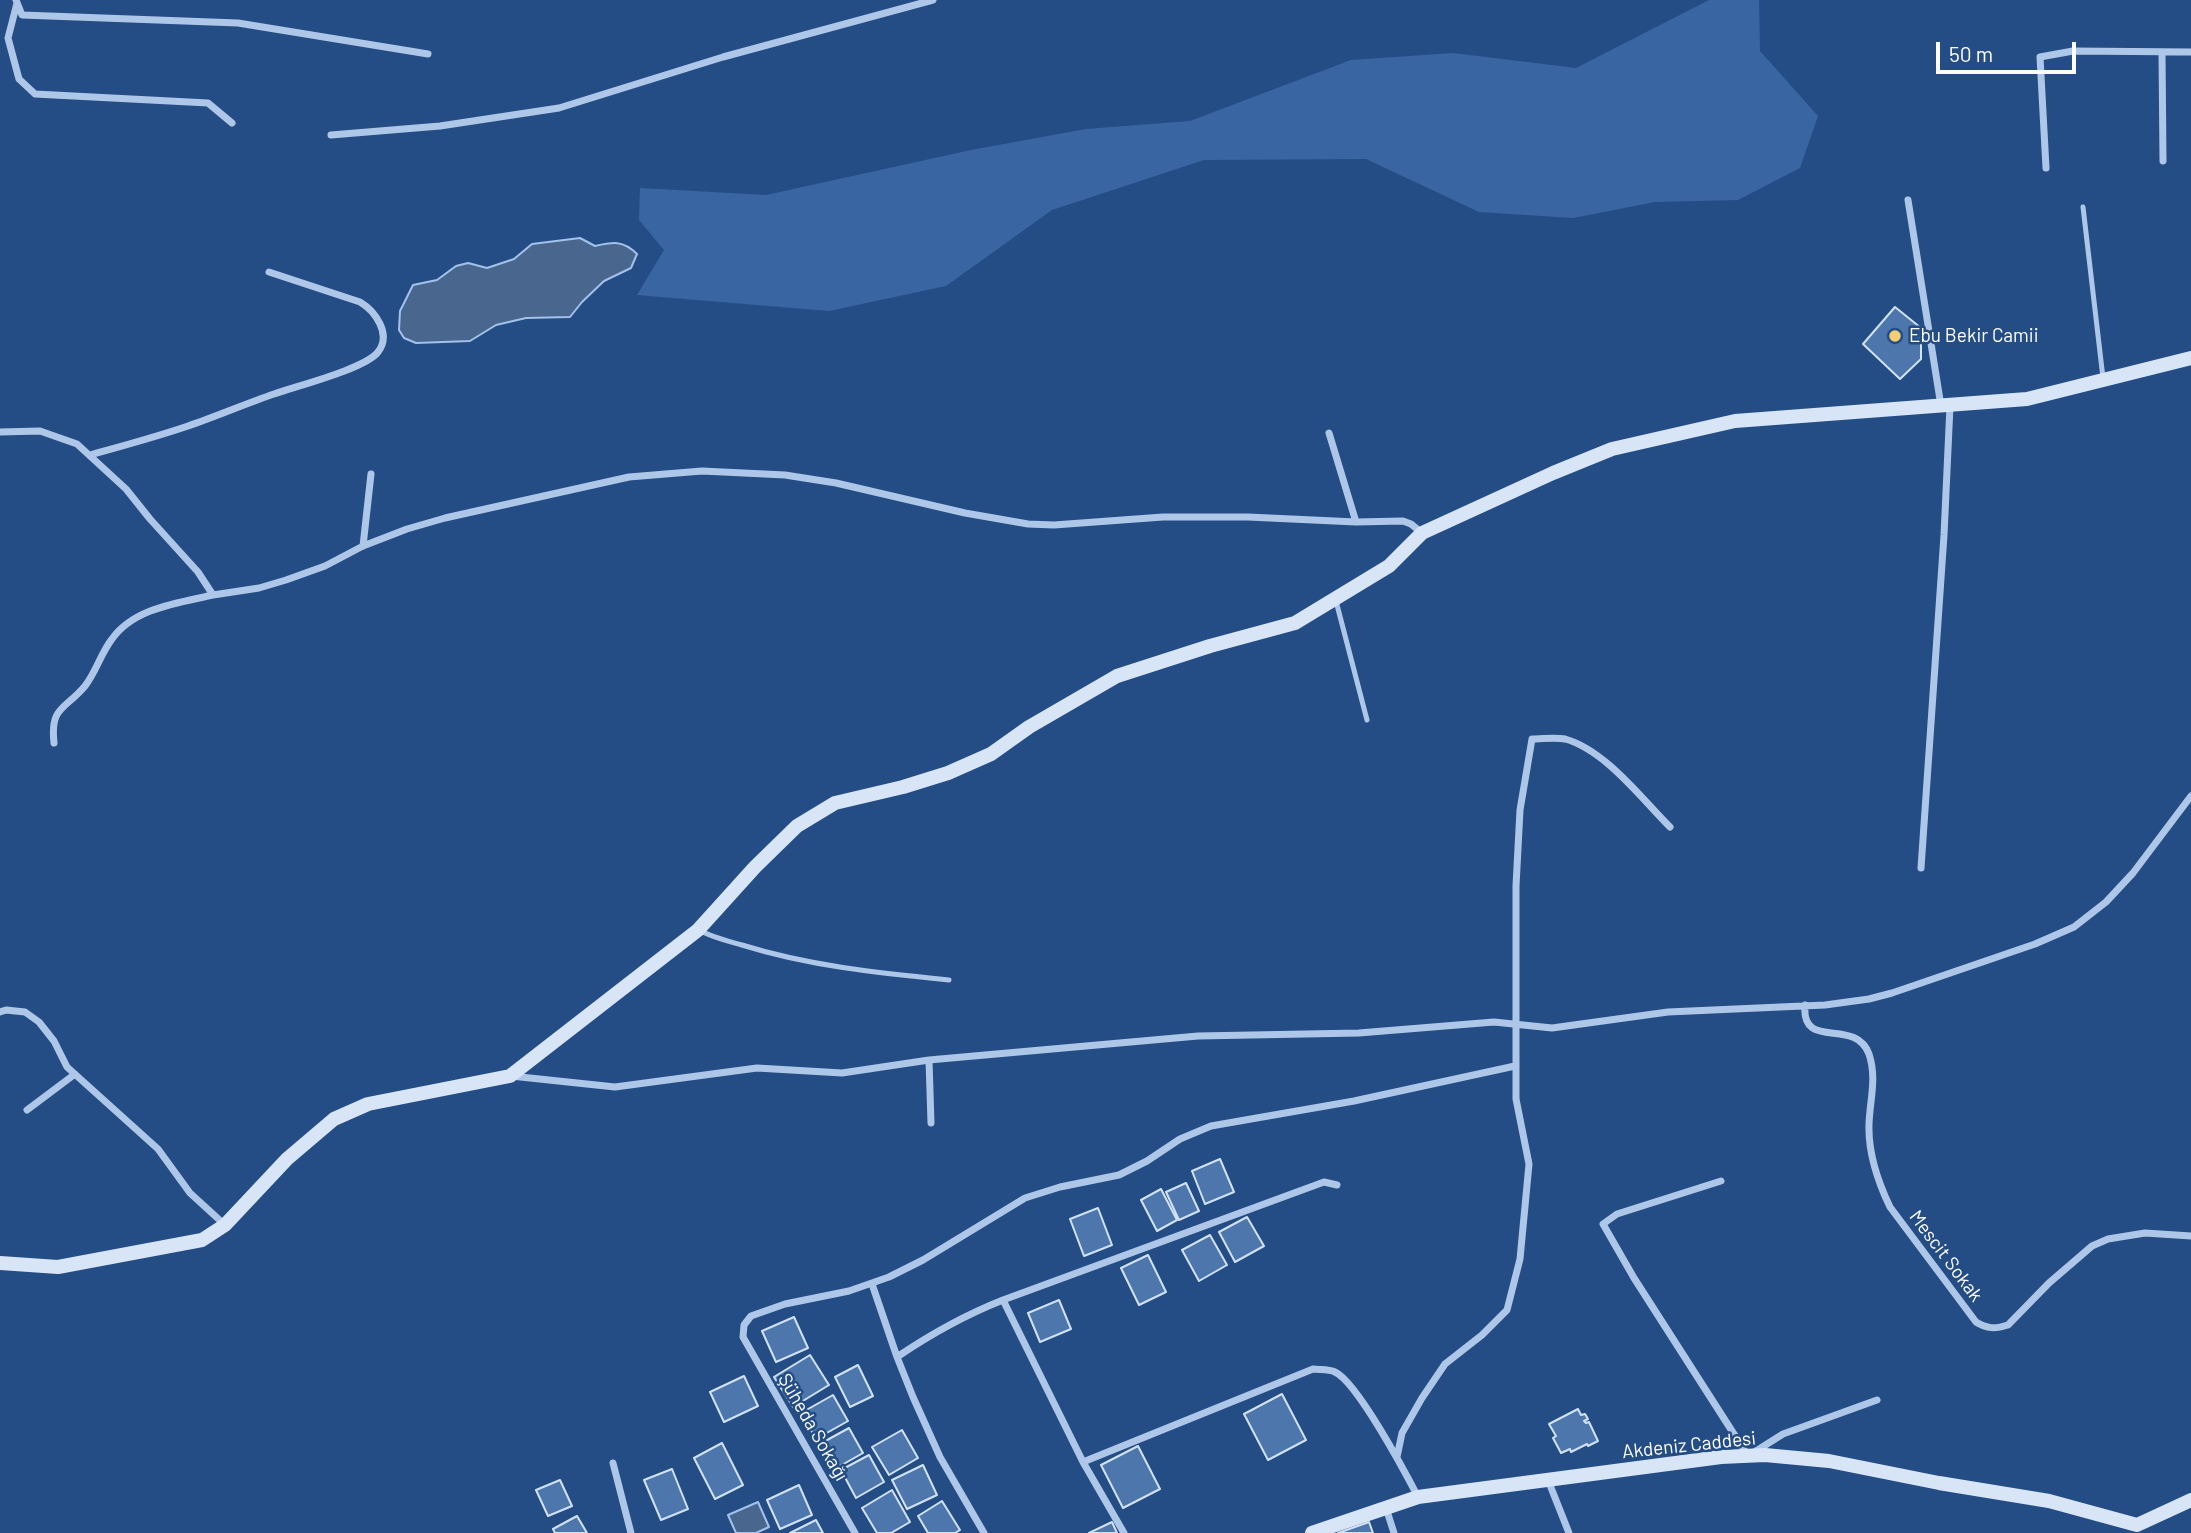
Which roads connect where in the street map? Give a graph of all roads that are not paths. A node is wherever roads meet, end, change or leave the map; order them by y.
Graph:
1 (933, 0) edge
2 (17, 1) edge
3 (2162, 52) junction
4 (2191, 52) edge
5 (428, 54) dead end
6 (232, 123) dead end
7 (331, 135) dead end
8 (2163, 161) dead end
9 (2046, 168) dead end
10 (1908, 200) dead end
11 (2083, 207) dead end
12 (269, 271) dead end
13 (2191, 358) edge
14 (2103, 381) junction
15 (1946, 406) junction
16 (0, 432) edge
17 (1329, 433) dead end
18 (90, 455) junction
19 (371, 474) dead end
20 (1356, 522) junction
21 (1422, 533) junction
22 (363, 546) junction
23 (213, 595) junction
24 (1335, 598) junction
25 (1367, 720) dead end
26 (54, 743) dead end
27 (2191, 796) edge
28 (1670, 827) dead end
29 (1920, 868) dead end
30 (698, 930) junction
31 (949, 980) dead end
32 (1805, 1005) junction
33 (0, 1012) edge
34 (1515, 1024) junction
35 (929, 1060) junction
36 (1515, 1066) junction
37 (75, 1074) junction
38 (510, 1076) junction
39 (27, 1110) dead end
40 (931, 1123) dead end
41 (1721, 1181) dead end
42 (1337, 1185) dead end
43 (225, 1225) junction
44 (2191, 1236) edge
45 (0, 1263) edge
46 (872, 1284) junction
47 (1003, 1300) junction
48 (897, 1357) junction
49 (1877, 1400) dead end
50 (1748, 1456) junction
51 (1397, 1457) junction
52 (1083, 1462) junction
53 (613, 1463) dead end
54 (1548, 1480) junction
55 (1418, 1497) junction
56 (2191, 1500) edge
57 (1386, 1508) junction
58 (2133, 1529) edge
59 (631, 1533) edge
60 (855, 1533) edge
61 (984, 1533) edge
62 (1124, 1533) edge
63 (1312, 1533) edge
64 (1394, 1533) edge
65 (1569, 1533) edge

1 - 7 street
2 - 5 street
2 - 6 street
3 - 4 street
3 - 8 street
3 - 9 street
10 - 15 street
11 - 14 lane
12 - 18 street
13 - 14 street
14 - 15 street
15 - 21 street
15 - 29 street
16 - 18 street
17 - 20 street
18 - 23 street
19 - 22 street
20 - 21 street
20 - 22 street
21 - 24 street
22 - 23 street
23 - 26 street
24 - 25 lane
24 - 30 street
27 - 32 street
28 - 34 street
30 - 31 lane
30 - 38 street
32 - 34 street
32 - 44 street, Mescit Sokak
33 - 37 street
34 - 35 street
34 - 36 street
35 - 38 street
35 - 40 street
36 - 46 street
36 - 51 street
37 - 39 street
37 - 43 street
38 - 43 street
41 - 50 street
42 - 47 street
43 - 45 street
46 - 48 street
46 - 60 street, Şüheda Sokağı
47 - 48 street
47 - 52 street
48 - 61 street
49 - 50 street
50 - 54 street, Akdeniz Caddesi
50 - 58 street, Akdeniz Caddesi
51 - 52 street
51 - 55 street
52 - 62 street
53 - 59 street
54 - 55 street, Akdeniz Caddesi
54 - 65 street
55 - 57 street, Akdeniz Caddesi
56 - 58 street, Akdeniz Caddesi
57 - 63 street, Akdeniz Caddesi
57 - 64 street

